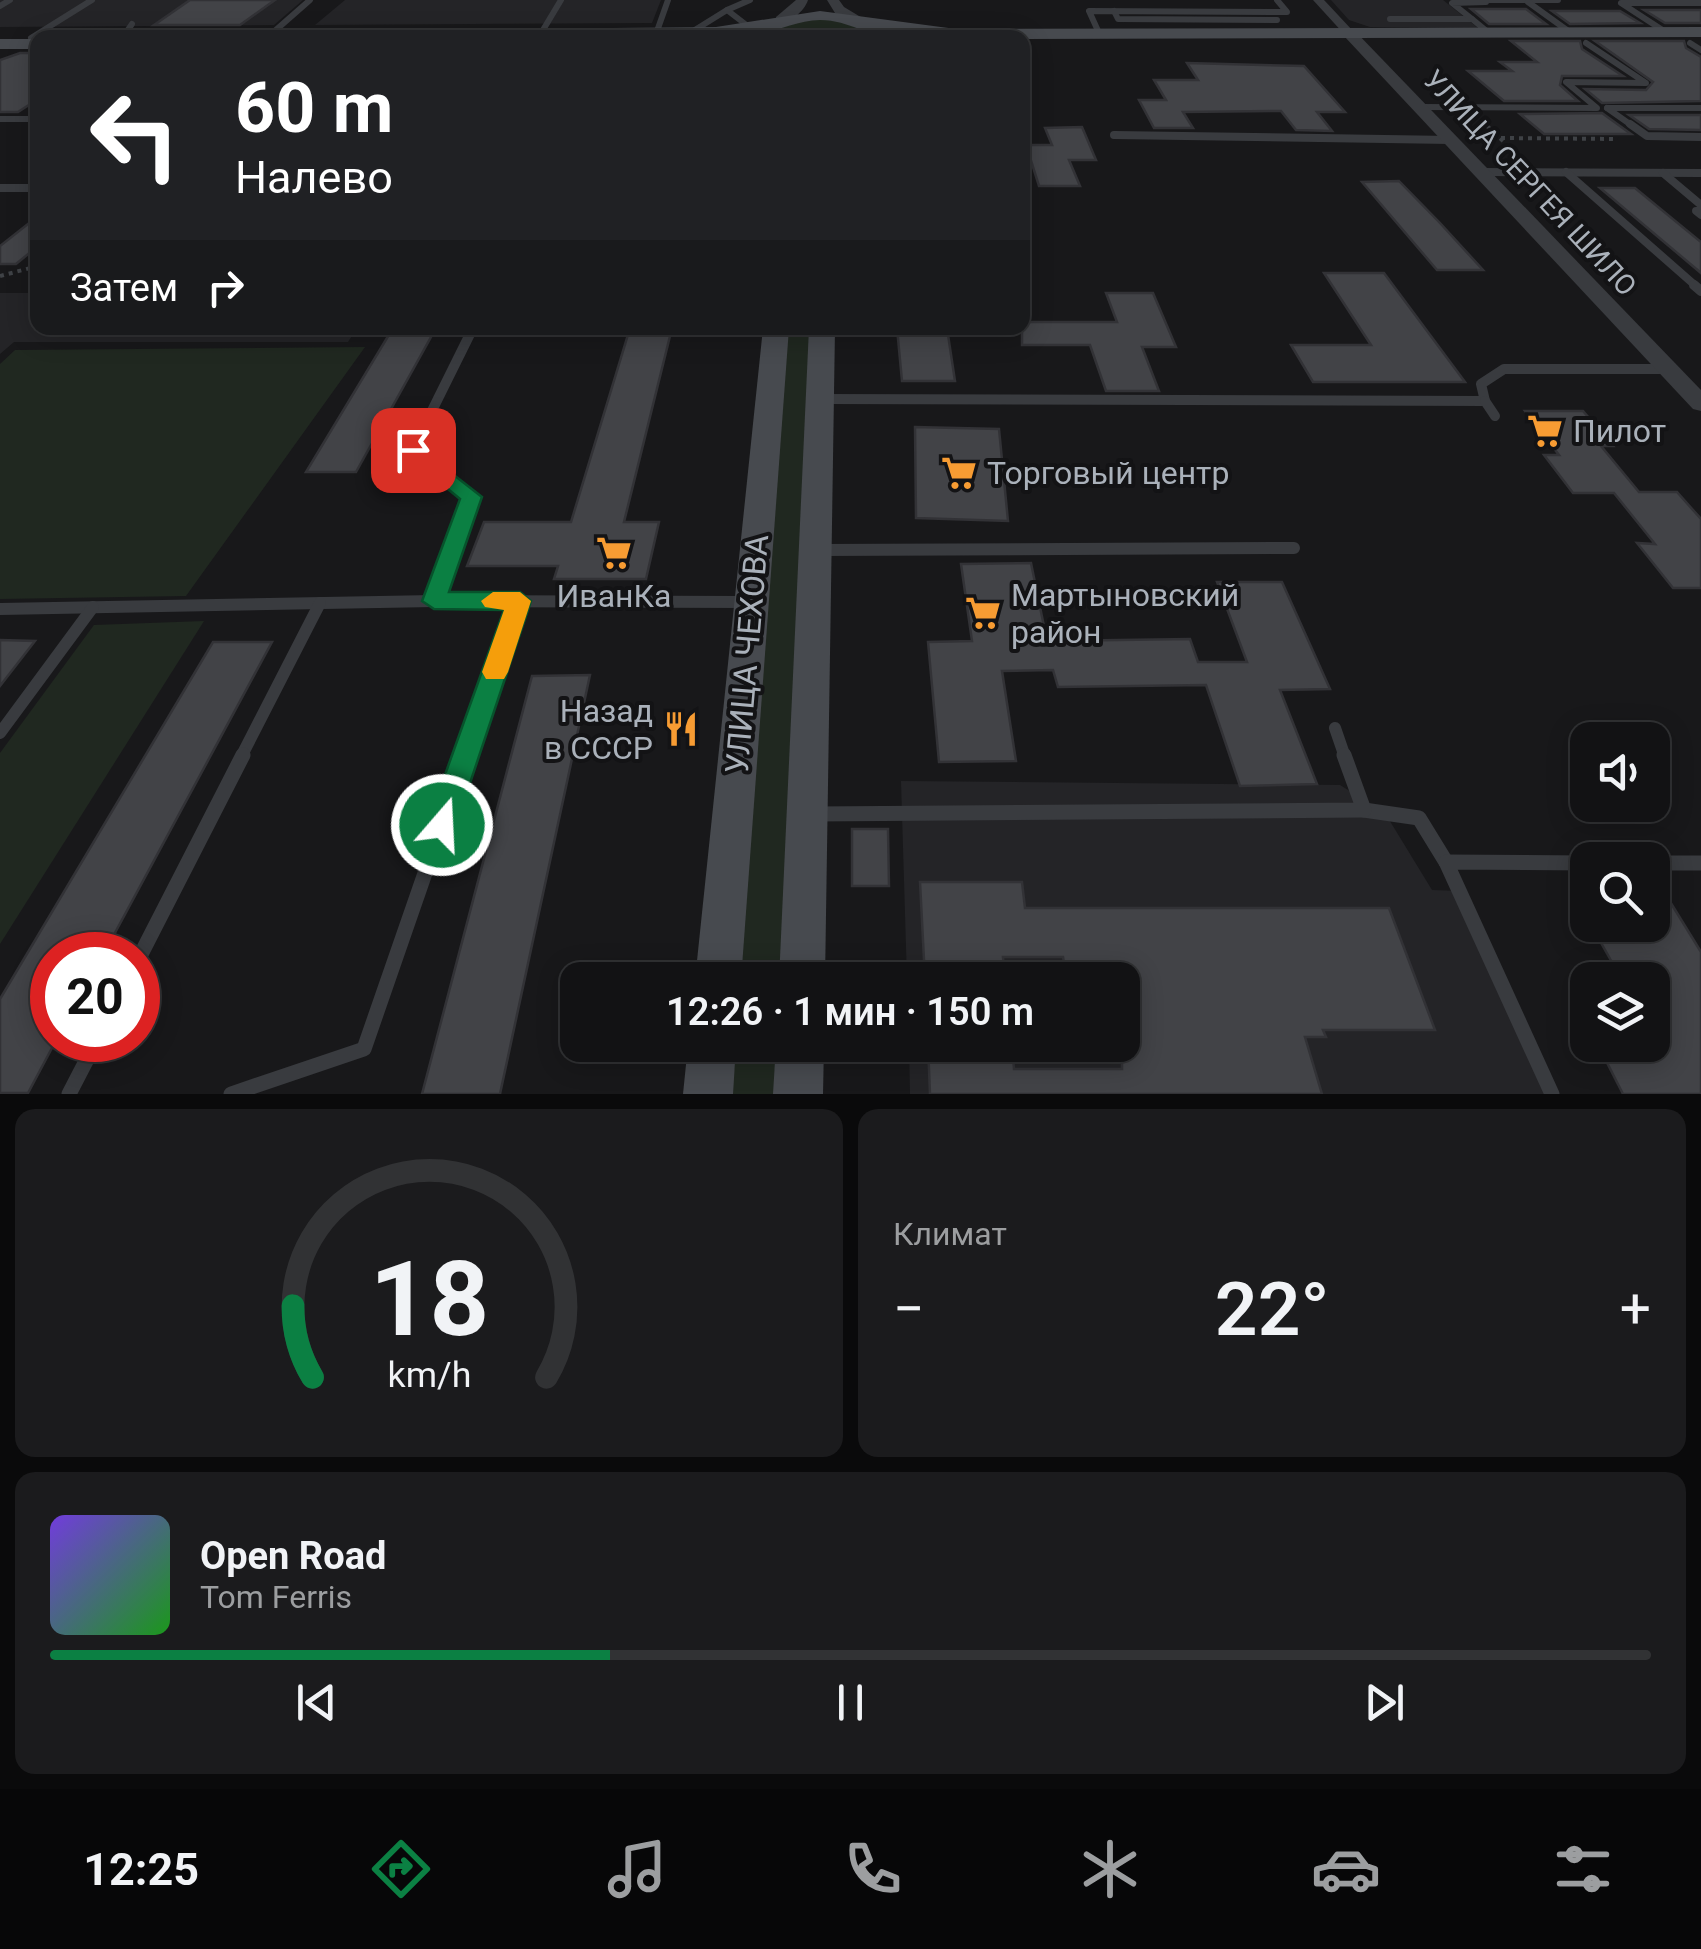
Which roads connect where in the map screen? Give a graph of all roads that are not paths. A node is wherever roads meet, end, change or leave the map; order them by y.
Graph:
1 (10, 0) edge
2 (92, 0) edge
3 (310, 0) edge
4 (561, 0) edge
5 (668, 0) edge
6 (750, 0) edge
7 (802, 0) edge
8 (832, 0) edge
9 (1277, 0) edge
10 (1318, 0) edge
11 (1558, 0) edge
12 (1484, 1) edge
13 (1528, 2) junction
14 (1701, 3) edge
15 (0, 6) edge
16 (726, 10) junction
17 (1114, 11) junction
18 (1270, 12) junction
19 (1390, 19) dead end
20 (1472, 20) junction
21 (760, 27) edge
22 (1282, 27) junction
23 (875, 28) edge
24 (50, 30) edge
25 (276, 30) edge
26 (543, 30) edge
27 (657, 30) edge
28 (696, 30) edge
29 (730, 30) edge
30 (1668, 32) junction
31 (1489, 33) junction
32 (1571, 33) junction
33 (1030, 34) edge
34 (1098, 34) junction
35 (1354, 38) junction
36 (30, 40) edge
37 (0, 41) edge
38 (1698, 42) edge
39 (1586, 43) junction
40 (1030, 44) edge
41 (1420, 107) junction
42 (1602, 108) junction
43 (1701, 108) edge
44 (0, 119) edge
45 (30, 119) edge
46 (1114, 135) dead end
47 (1701, 137) edge
48 (1452, 140) junction
49 (1482, 172) junction
50 (1566, 172) junction
51 (1663, 172) junction
52 (1701, 173) edge
53 (30, 188) edge
54 (3, 190) edge
55 (1701, 210) edge
56 (1701, 291) edge
57 (470, 335) edge
58 (775, 335) edge
59 (822, 335) edge
60 (1668, 369) junction
61 (819, 399) junction
62 (1485, 401) junction
63 (1701, 404) edge
64 (1495, 416) dead end
65 (1294, 548) dead end
66 (815, 550) junction
67 (434, 601) junction
68 (520, 601) junction
69 (752, 602) junction
70 (320, 603) junction
71 (93, 607) junction
72 (0, 609) edge
73 (1335, 728) dead end
74 (0, 733) edge
75 (1364, 810) junction
76 (809, 814) junction
77 (1446, 862) junction
78 (1570, 863) edge
79 (1670, 863) edge
80 (1701, 863) edge
81 (152, 932) edge
82 (720, 962) edge
83 (803, 962) edge
84 (85, 1062) edge
85 (711, 1062) edge
86 (799, 1062) edge
87 (69, 1094) edge
88 (231, 1094) edge
89 (708, 1094) edge
90 (798, 1094) edge
91 (1552, 1094) edge

1 - 15 lane
2 - 24 lane
3 - 25 lane
4 - 26 lane
5 - 27 lane
6 - 16 lane
7 - 21 street
8 - 23 street
9 - 18 lane
10 - 35 street, УЛИЦА СЕРГЕЯ ШИЛО
11 - 13 lane
12 - 13 lane
12 - 20 lane
13 - 32 lane
14 - 30 lane
16 - 21 lane
16 - 28 lane
17 - 18 lane
17 - 22 lane
17 - 34 lane
18 - 22 lane
19 - 20 lane
20 - 31 lane
21 - 23 main road
21 - 29 main road
22 - 34 main road
22 - 35 main road
30 - 32 main road
30 - 38 main road
31 - 32 main road
31 - 35 main road
33 - 34 main road
35 - 39 main road
35 - 40 main road
35 - 41 street, УЛИЦА СЕРГЕЯ ШИЛО
36 - 37 main road
38 - 39 main road
39 - 42 lane
41 - 42 lane
41 - 48 street, УЛИЦА СЕРГЕЯ ШИЛО
42 - 43 lane
42 - 47 lane
44 - 45 lane
46 - 48 lane
48 - 49 street, УЛИЦА СЕРГЕЯ ШИЛО
49 - 50 lane
49 - 60 street, УЛИЦА СЕРГЕЯ ШИЛО
50 - 51 lane
50 - 56 lane
51 - 52 lane
51 - 55 lane
53 - 54 lane
57 - 67 lane
58 - 69 main road, УЛИЦА ЧЕХОВА
59 - 61 main road, УЛИЦА ЧЕХОВА
60 - 62 lane
60 - 63 street, УЛИЦА СЕРГЕЯ ШИЛО
61 - 62 lane
61 - 66 main road, УЛИЦА ЧЕХОВА
62 - 64 lane
65 - 66 lane
66 - 76 main road, УЛИЦА ЧЕХОВА
67 - 68 lane
67 - 70 lane
68 - 69 lane
68 - 88 lane
69 - 82 main road, УЛИЦА ЧЕХОВА
70 - 71 lane
70 - 81 lane
71 - 72 lane
71 - 74 lane
73 - 75 lane
75 - 76 lane
75 - 77 lane
76 - 83 main road, УЛИЦА ЧЕХОВА
77 - 78 lane
77 - 91 lane
79 - 80 lane
84 - 87 lane
85 - 89 main road
86 - 90 main road

